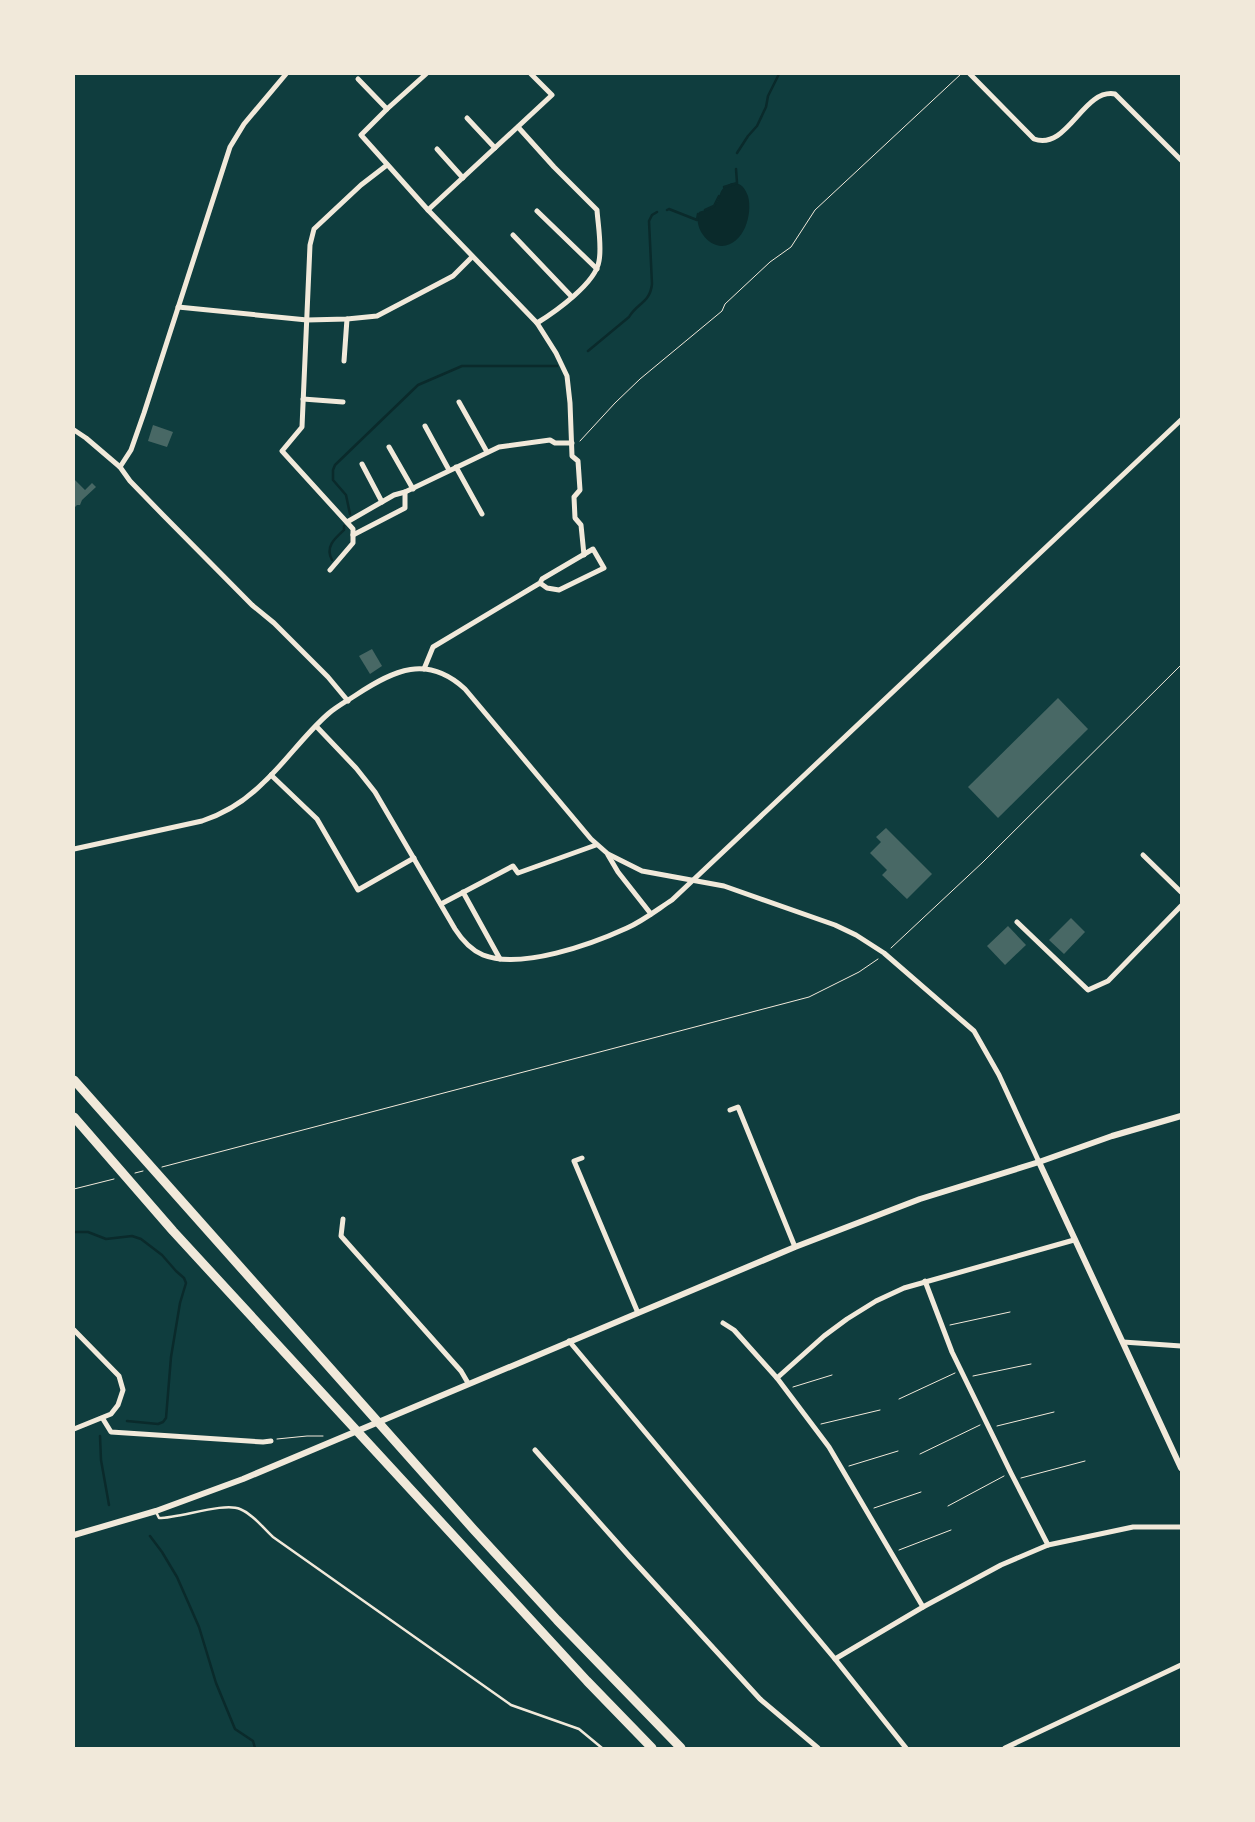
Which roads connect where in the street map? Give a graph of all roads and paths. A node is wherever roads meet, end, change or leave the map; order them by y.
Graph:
1 (286, 74) edge
2 (531, 74) edge
3 (961, 74) edge
4 (970, 74) edge
5 (423, 75) edge
6 (358, 79) dead end
7 (387, 109) junction
8 (467, 118) dead end
9 (518, 127) junction
10 (495, 148) junction
11 (437, 149) dead end
12 (1181, 160) edge
13 (387, 165) junction
14 (463, 178) junction
15 (428, 210) junction
16 (537, 211) dead end
17 (513, 235) dead end
18 (472, 257) junction
19 (597, 270) junction
20 (572, 297) junction
21 (178, 307) junction
22 (307, 320) junction
23 (347, 320) junction
24 (537, 323) junction
25 (344, 360) dead end
26 (303, 400) junction
27 (343, 402) dead end
28 (459, 402) dead end
29 (1181, 420) edge
30 (425, 426) dead end
31 (74, 430) edge
32 (572, 443) junction
33 (389, 447) dead end
34 (488, 452) junction
35 (362, 464) dead end
36 (120, 467) junction
37 (456, 467) junction
38 (449, 470) junction
39 (413, 489) junction
40 (405, 492) junction
41 (382, 502) junction
42 (482, 514) dead end
43 (347, 522) junction
44 (353, 534) junction
45 (584, 554) junction
46 (330, 570) dead end
47 (540, 583) junction
48 (1181, 665) edge
49 (424, 669) junction
50 (348, 700) junction
51 (316, 726) junction
52 (271, 775) junction
53 (596, 845) junction
54 (74, 850) edge
55 (608, 854) junction
56 (1143, 855) dead end
57 (414, 858) junction
58 (692, 880) junction
59 (464, 892) junction
60 (1181, 892) edge
61 (441, 904) junction
62 (1181, 906) edge
63 (651, 914) junction
64 (1017, 922) dead end
65 (884, 953) junction
66 (500, 959) junction
67 (74, 1080) edge
68 (730, 1110) dead end
69 (1181, 1116) edge
70 (74, 1117) edge
71 (582, 1158) dead end
72 (1039, 1162) junction
73 (162, 1166) dead end
74 (145, 1171) dead end
75 (136, 1173) dead end
76 (118, 1178) dead end
77 (74, 1189) edge
78 (343, 1219) dead end
79 (1074, 1240) junction
80 (795, 1248) junction
81 (925, 1281) junction
82 (638, 1312) junction
83 (1010, 1312) dead end
84 (723, 1324) dead end
85 (942, 1327) junction
86 (74, 1330) edge
87 (569, 1341) junction
88 (1123, 1342) junction
89 (1181, 1346) edge
90 (1031, 1364) dead end
91 (961, 1371) junction
92 (832, 1375) dead end
93 (776, 1378) junction
94 (965, 1378) junction
95 (468, 1383) junction
96 (785, 1390) junction
97 (899, 1399) dead end
98 (880, 1410) dead end
99 (1054, 1412) dead end
100 (103, 1419) junction
101 (986, 1422) junction
102 (813, 1426) junction
103 (989, 1428) junction
104 (74, 1429) edge
105 (271, 1441) joint
106 (318, 1448) junction
107 (535, 1450) dead end
108 (898, 1451) dead end
109 (920, 1454) dead end
110 (1085, 1461) dead end
111 (841, 1468) junction
112 (1181, 1468) edge
113 (1011, 1473) junction
114 (1014, 1480) junction
115 (920, 1492) dead end
116 (948, 1506) dead end
117 (156, 1510) junction
118 (866, 1511) junction
119 (1181, 1527) edge
120 (951, 1530) dead end
121 (74, 1534) edge
122 (1048, 1544) junction
123 (891, 1554) junction
124 (923, 1607) junction
125 (835, 1659) junction
126 (1181, 1665) edge
127 (602, 1748) edge
128 (652, 1748) edge
129 (681, 1748) edge
130 (818, 1748) edge
131 (906, 1748) edge
132 (1005, 1748) edge

1 - 21 street
2 - 9 street
3 - 32 path
4 - 12 street
5 - 7 street
6 - 7 street
7 - 13 street
8 - 10 street
9 - 10 street
9 - 19 street
10 - 14 street
11 - 14 street
13 - 15 street
13 - 22 street
14 - 15 street
15 - 18 street
16 - 19 street
17 - 20 street
18 - 23 street
18 - 24 street
19 - 20 street
20 - 24 street
21 - 22 street
21 - 36 street
22 - 23 street
22 - 26 street
23 - 25 street
24 - 32 street
26 - 27 street
26 - 43 street
28 - 34 street
29 - 58 street
30 - 38 street
31 - 36 street
32 - 34 street
32 - 45 street
33 - 39 street
34 - 37 street
35 - 41 street
36 - 50 street
37 - 38 street
37 - 42 street
38 - 39 street
39 - 40 street
40 - 41 street
40 - 44 street
41 - 43 street
43 - 44 street
44 - 46 street
45 - 47 street
45 - 47 street
47 - 49 street
48 - 65 path
49 - 50 street
49 - 53 street
50 - 51 street
51 - 52 street
51 - 57 street
52 - 54 street
52 - 57 street
53 - 55 street
53 - 59 street
55 - 58 street
55 - 63 street
56 - 60 street
57 - 61 street
58 - 63 street
58 - 65 street
59 - 61 street
59 - 66 street
61 - 66 street
62 - 64 street
63 - 66 street
65 - 72 street
65 - 73 path
67 - 129 highway
68 - 80 street
69 - 72 street
70 - 128 highway
71 - 82 street
72 - 79 street
72 - 80 street
74 - 75 path
76 - 77 path
78 - 95 street
79 - 81 street
79 - 88 street
80 - 82 street
81 - 85 street
81 - 93 street
82 - 87 street
83 - 85 path
84 - 93 street
85 - 91 street
86 - 100 street
87 - 95 street
87 - 125 street
88 - 89 street
88 - 112 street
90 - 94 path
91 - 94 street
91 - 97 path
92 - 96 path
93 - 96 street
94 - 101 street
95 - 106 street
96 - 102 street
98 - 102 path
99 - 103 path
100 - 104 street
100 - 105 street
101 - 103 street
101 - 109 path
102 - 111 street
103 - 113 street
105 - 106 path
106 - 117 street
107 - 130 street
108 - 111 path
110 - 114 path
111 - 118 street
113 - 114 street
113 - 116 path
114 - 122 street
115 - 118 path
117 - 121 street
117 - 127 lane
118 - 123 street
119 - 122 street
120 - 123 path
122 - 124 street
123 - 124 street
124 - 125 street
125 - 131 street
126 - 132 street

